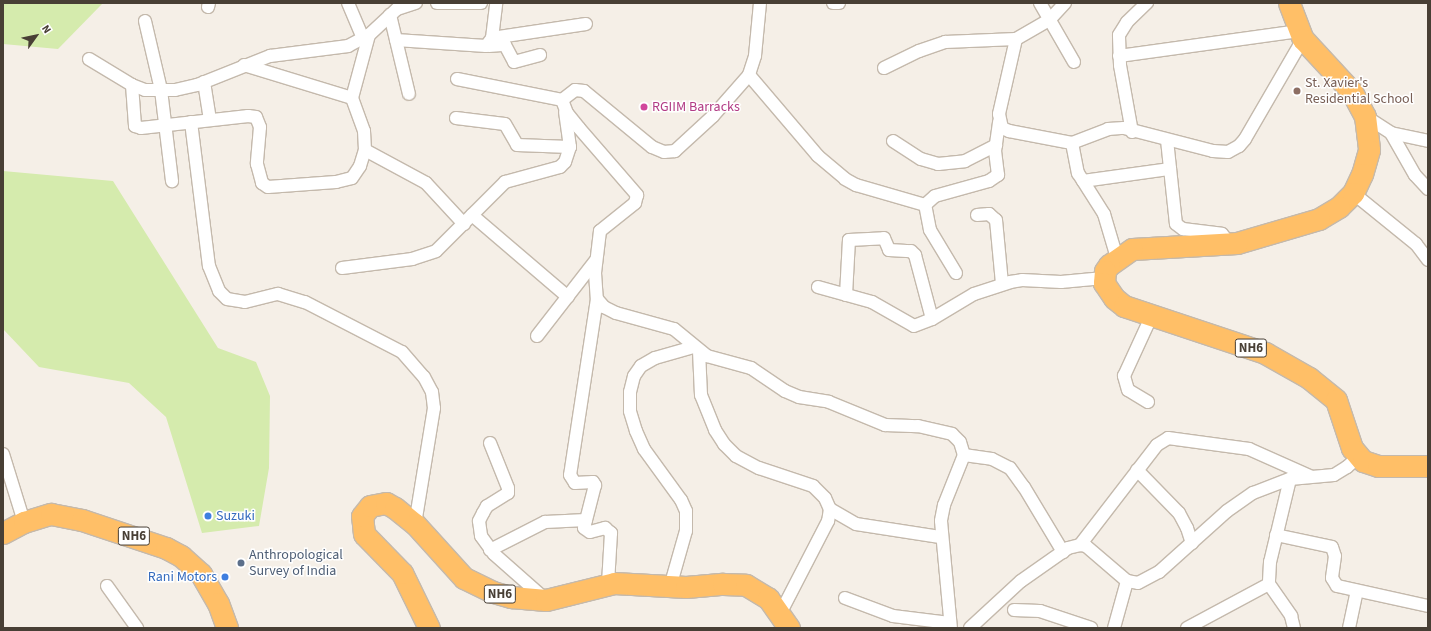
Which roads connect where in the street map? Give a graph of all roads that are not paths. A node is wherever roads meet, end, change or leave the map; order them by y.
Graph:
1 (348, 3) edge
2 (416, 3) edge
3 (437, 3) edge
4 (481, 3) edge
5 (496, 3) edge
6 (760, 3) edge
7 (833, 3) edge
8 (839, 3) edge
9 (1040, 3) edge
10 (1065, 3) edge
11 (1147, 3) edge
12 (1289, 3) edge
13 (395, 9) edge
14 (1049, 20) junction
15 (145, 21) dead end
16 (586, 24) dead end
17 (1301, 35) junction
18 (366, 37) junction
19 (1016, 39) junction
20 (396, 40) junction
21 (489, 42) junction
22 (540, 55) dead end
23 (1119, 56) junction
24 (89, 59) dead end
25 (1074, 62) dead end
26 (244, 65) junction
27 (884, 68) dead end
28 (749, 75) junction
29 (457, 79) dead end
30 (204, 82) junction
31 (132, 86) junction
32 (161, 90) junction
33 (409, 94) dead end
34 (352, 98) junction
35 (563, 103) junction
36 (1365, 116) junction
37 (456, 118) dead end
38 (210, 120) junction
39 (190, 122) junction
40 (999, 122) junction
41 (165, 125) junction
42 (1132, 132) junction
43 (1391, 133) junction
44 (1167, 140) junction
45 (893, 141) dead end
46 (1428, 141) edge
47 (1072, 143) junction
48 (996, 145) junction
49 (570, 148) junction
50 (365, 150) junction
51 (1170, 168) junction
52 (172, 181) dead end
53 (1082, 181) junction
54 (1428, 189) edge
55 (1353, 193) junction
56 (925, 205) junction
57 (977, 215) dead end
58 (468, 220) junction
59 (1230, 244) junction
60 (1117, 258) junction
61 (596, 260) junction
62 (1428, 260) edge
63 (342, 268) dead end
64 (956, 273) dead end
65 (1104, 278) junction
66 (1002, 284) junction
67 (818, 287) dead end
68 (846, 295) junction
69 (568, 297) junction
70 (597, 299) junction
71 (1151, 317) junction
72 (932, 319) junction
73 (537, 336) dead end
74 (696, 349) junction
75 (1148, 402) dead end
76 (490, 443) dead end
77 (3, 454) edge
78 (964, 455) junction
79 (1358, 457) junction
80 (1428, 466) edge
81 (1137, 470) junction
82 (1310, 476) junction
83 (1290, 479) junction
84 (830, 509) junction
85 (586, 520) junction
86 (24, 522) junction
87 (415, 524) junction
88 (3, 533) edge
89 (1276, 535) junction
90 (940, 537) junction
91 (1192, 543) junction
92 (1080, 545) junction
93 (490, 550) junction
94 (1063, 552) junction
95 (1127, 581) junction
96 (608, 584) junction
97 (1269, 584) junction
98 (107, 586) dead end
99 (670, 587) junction
100 (1357, 591) junction
101 (845, 598) dead end
102 (546, 600) junction
103 (1428, 606) edge
104 (1014, 610) dead end
105 (785, 621) edge
106 (950, 626) edge
107 (136, 628) edge
108 (225, 628) edge
109 (429, 628) edge
110 (970, 628) edge
111 (1091, 628) edge
112 (1114, 628) edge
113 (1187, 628) edge
114 (1294, 628) edge
115 (1349, 628) edge

1 - 18 street
2 - 13 street
3 - 4 street
5 - 21 street
6 - 28 street
7 - 8 street
9 - 14 street
10 - 14 street
11 - 23 street
12 - 17 highway
13 - 18 street
13 - 20 street
14 - 19 street
14 - 25 street
15 - 32 street
16 - 21 street
17 - 23 street
17 - 36 highway
17 - 44 street
18 - 26 street
18 - 34 street
19 - 27 street
19 - 40 street
20 - 21 street
20 - 33 street
21 - 22 street
23 - 42 street
24 - 31 street
26 - 30 street
26 - 34 street
28 - 35 street
28 - 56 street
29 - 35 street
30 - 32 street
30 - 38 street
31 - 32 street
31 - 41 street
32 - 41 street
34 - 50 street
35 - 49 street
35 - 61 street
36 - 43 street
36 - 55 highway
37 - 49 street
38 - 39 street
38 - 50 street
39 - 41 street
39 - 87 street
40 - 47 street
40 - 48 street
41 - 52 street
42 - 44 street
42 - 47 street
43 - 46 street
43 - 54 street
44 - 51 street
45 - 48 street
47 - 53 street
48 - 56 street
49 - 58 street
50 - 58 street
51 - 53 street
51 - 59 street
53 - 60 street
55 - 59 highway
55 - 62 street
56 - 64 street
57 - 66 street
58 - 63 street
58 - 69 street
59 - 60 highway
60 - 65 highway
61 - 69 street
61 - 70 street
65 - 66 street
65 - 71 highway, NH6
66 - 72 street
67 - 68 street
68 - 72 street
68 - 72 street
69 - 73 street
70 - 74 street
70 - 85 street
71 - 75 street
71 - 79 highway, NH6
74 - 78 street
74 - 84 street
74 - 99 street
76 - 93 street
77 - 86 street
78 - 90 street
78 - 94 street
79 - 80 highway
79 - 82 street
81 - 82 street
81 - 91 street
81 - 92 street
82 - 83 street
83 - 89 street
83 - 91 street
84 - 90 street
84 - 105 street
85 - 93 street
85 - 96 street
86 - 88 highway, NH6
86 - 108 highway, NH6
87 - 102 highway, NH6
87 - 109 highway, NH6
89 - 97 street
89 - 100 street
90 - 106 street
91 - 95 street
92 - 94 street
92 - 95 street
93 - 102 street
94 - 110 street
95 - 112 street
96 - 99 highway, NH6
96 - 102 highway, NH6
97 - 113 street
97 - 114 street
98 - 107 street
99 - 105 highway, NH6
100 - 103 street
100 - 115 street
101 - 106 street
104 - 111 street

